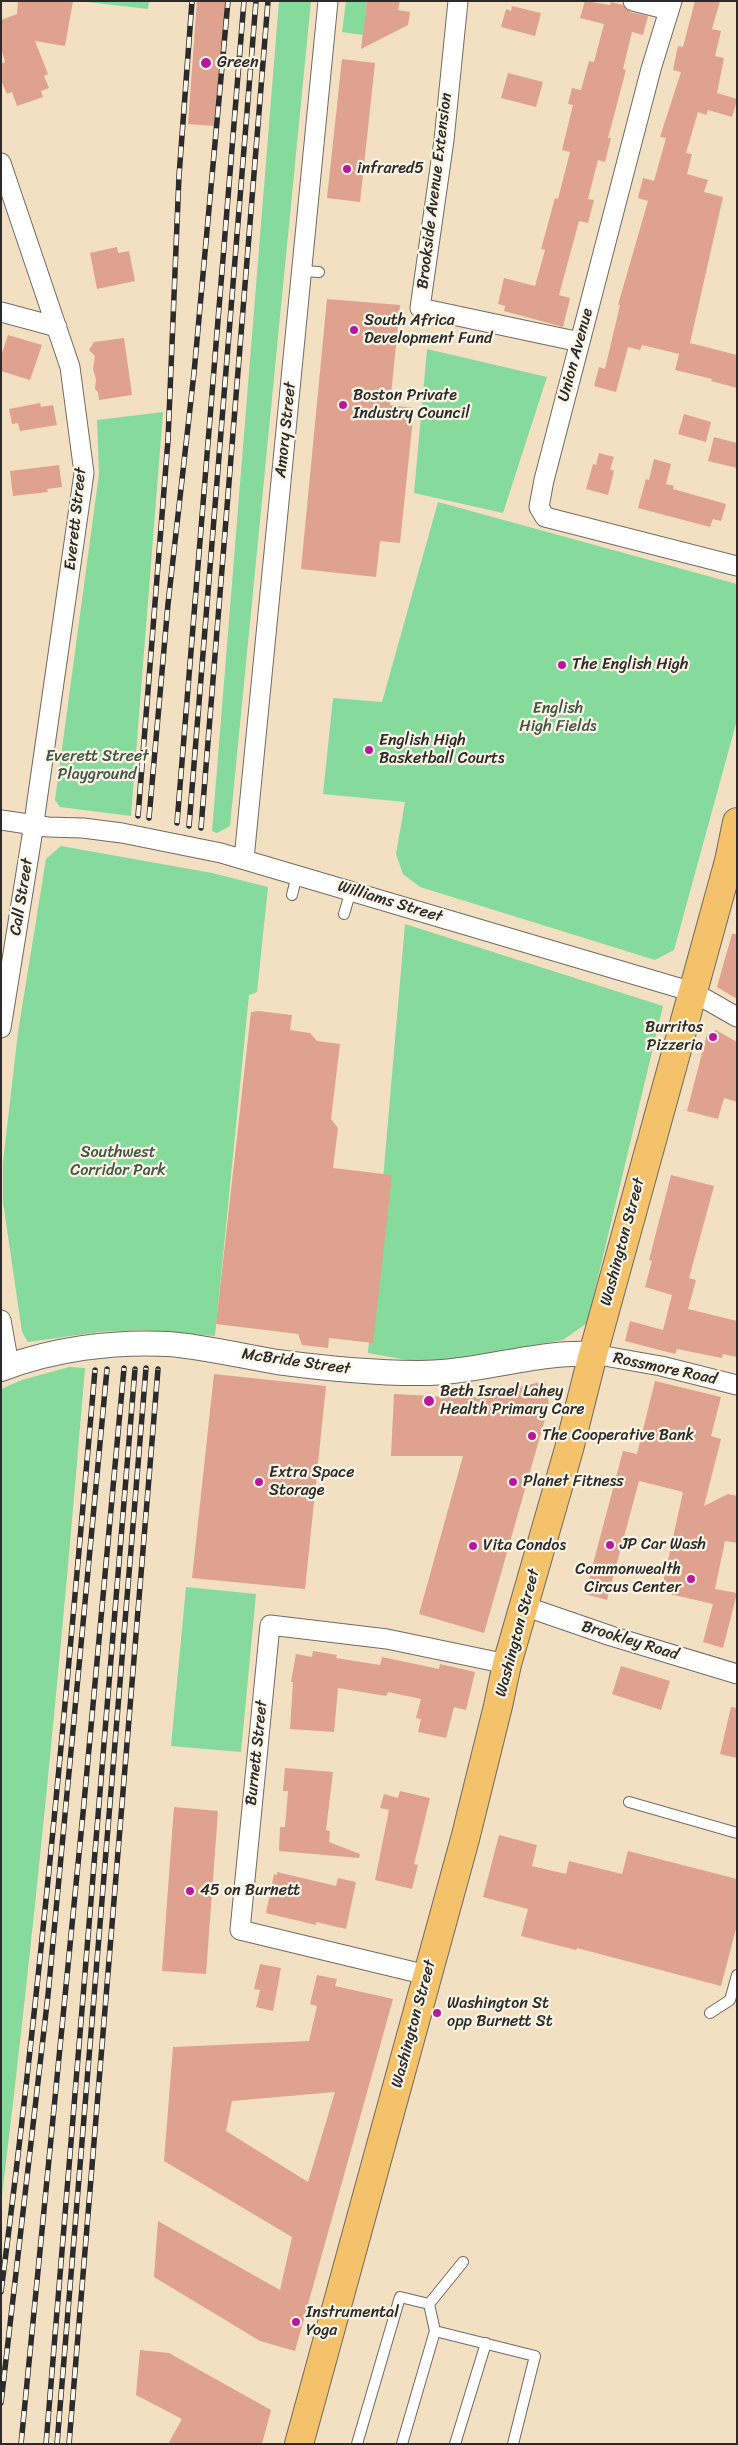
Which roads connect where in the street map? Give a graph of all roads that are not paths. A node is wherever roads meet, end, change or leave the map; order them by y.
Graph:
1 (328, 1) edge
2 (458, 1) edge
3 (633, 1) edge
4 (671, 6) edge
5 (1, 163) edge
6 (1, 312) edge
7 (57, 327) junction
8 (580, 342) junction
9 (737, 566) edge
10 (1, 820) edge
11 (737, 822) edge
12 (34, 825) junction
13 (244, 859) junction
14 (297, 875) junction
15 (351, 890) junction
16 (292, 895) dead end
17 (344, 914) dead end
18 (693, 992) junction
19 (737, 1017) edge
20 (1, 1028) edge
21 (1, 1320) edge
22 (592, 1354) junction
23 (5, 1367) edge
24 (737, 1385) edge
25 (524, 1606) junction
26 (507, 1664) junction
27 (737, 1674) edge
28 (629, 1802) dead end
29 (737, 1833) edge
30 (427, 1975) junction
31 (737, 1975) edge
32 (710, 2013) dead end
33 (463, 2262) dead end
34 (429, 2304) junction
35 (435, 2331) junction
36 (486, 2343) junction
37 (299, 2444) edge
38 (357, 2444) edge
39 (402, 2444) edge
40 (455, 2444) edge
41 (512, 2444) edge

1 - 13 street, Amory Street
2 - 8 street, Brookside Avenue Extension
3 - 4 street
4 - 8 street, Union Avenue
5 - 7 street, Everett Street
6 - 7 street
7 - 12 street, Everett Street
8 - 9 street, Union Avenue
10 - 12 street, Williams Street
11 - 18 main road, Washington Street
12 - 13 street, Williams Street
12 - 20 street, Call Street
13 - 14 street, Williams Street
14 - 15 street, Williams Street
14 - 16 lane
15 - 17 lane
15 - 18 street, Williams Street
18 - 19 street, Williams Street
18 - 22 main road, Washington Street
21 - 23 street
22 - 23 street, McBride Street
22 - 24 street, Rossmore Road
22 - 25 main road, Washington Street
25 - 26 main road, Washington Street
25 - 27 street, Brookley Road
26 - 30 main road, Washington Street
26 - 30 street, Burnett Street
28 - 29 lane
30 - 37 main road, Washington Street
31 - 32 lane
33 - 34 lane
34 - 35 lane
34 - 38 lane
35 - 36 lane
35 - 39 lane
36 - 40 lane
36 - 41 lane

